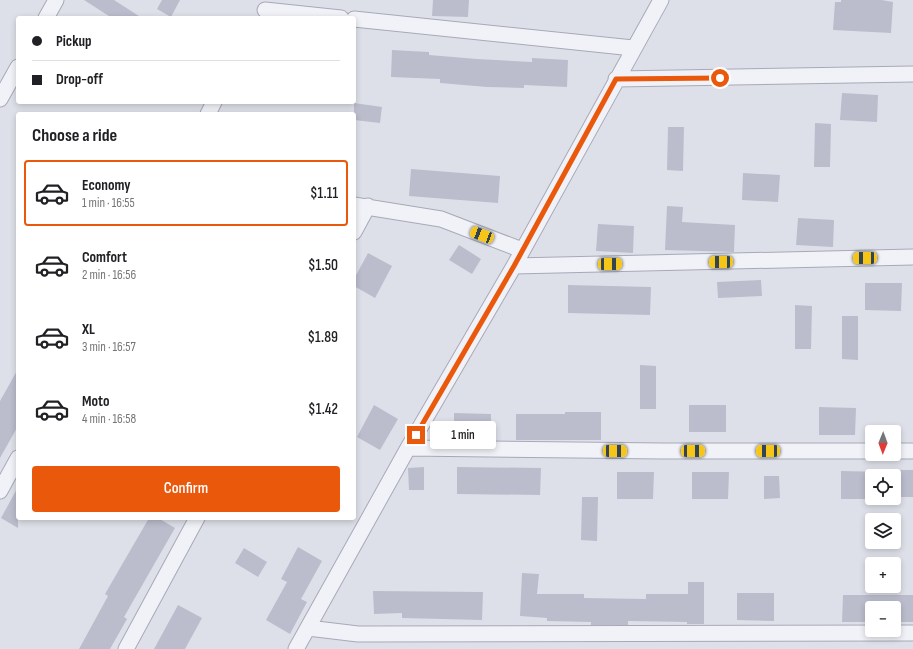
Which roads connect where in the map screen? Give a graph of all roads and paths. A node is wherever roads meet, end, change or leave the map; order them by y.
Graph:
1 (56, 0) edge
2 (661, 0) edge
3 (265, 9) edge
4 (47, 16) edge
5 (324, 16) edge
6 (356, 19) edge
7 (633, 48) junction
8 (16, 71) edge
9 (913, 74) edge
10 (616, 79) junction
11 (0, 99) edge
12 (361, 206) edge
13 (356, 225) edge
14 (522, 250) junction
15 (913, 257) edge
16 (514, 266) junction
17 (408, 448) junction
18 (865, 451) edge
19 (901, 451) edge
20 (913, 451) edge
21 (16, 462) edge
22 (0, 491) edge
23 (197, 520) edge
24 (308, 628) junction
25 (913, 633) edge
26 (126, 649) edge
27 (296, 649) edge

1 - 4 street
2 - 7 street
3 - 5 street
6 - 7 street
7 - 10 street
8 - 11 street
9 - 10 street
10 - 14 street
12 - 13 street
12 - 14 street
14 - 16 street
15 - 16 street
16 - 17 street
17 - 18 street
17 - 24 street
19 - 20 street
21 - 22 street
23 - 26 street
24 - 25 street
24 - 27 street

